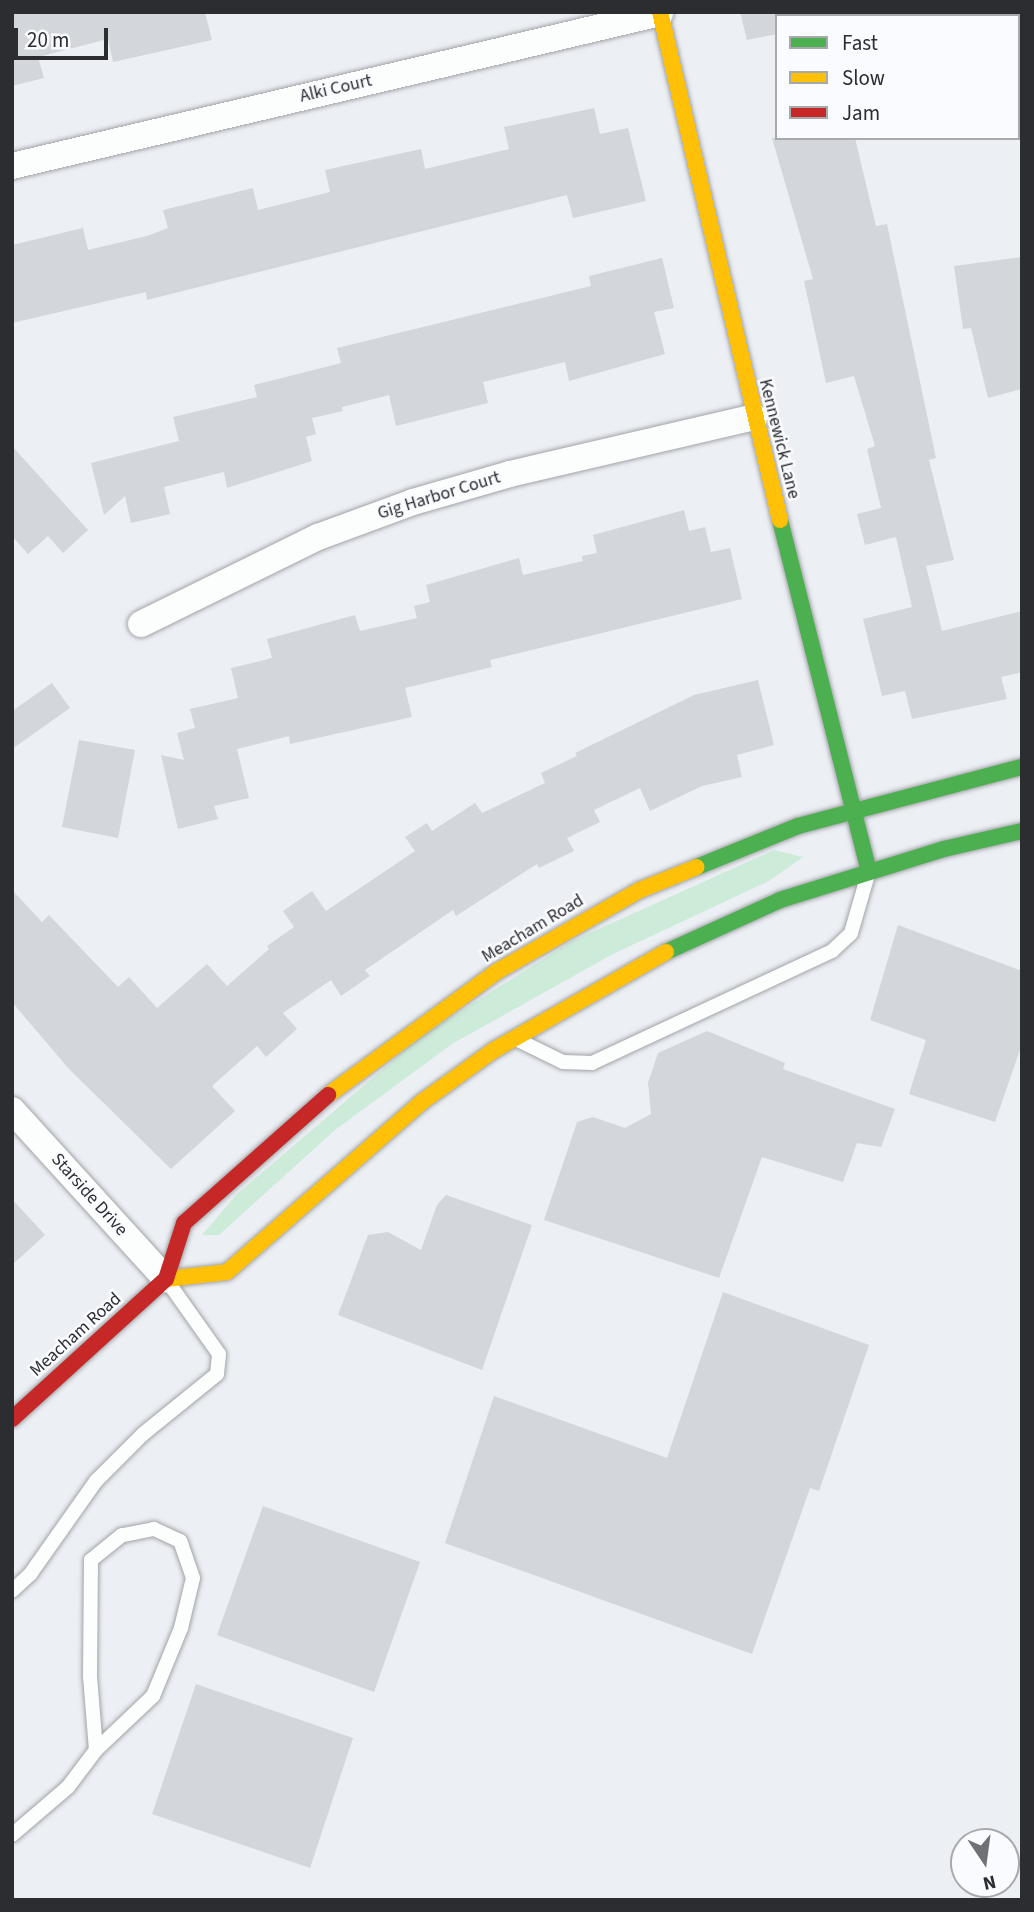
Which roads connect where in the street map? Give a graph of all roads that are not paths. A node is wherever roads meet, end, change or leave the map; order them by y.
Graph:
1 (660, 13) edge
2 (12, 166) edge
3 (754, 417) junction
4 (141, 624) dead end
5 (1022, 767) edge
6 (850, 809) junction
7 (1022, 831) edge
8 (869, 872) junction
9 (514, 1038) junction
10 (12, 1110) edge
11 (166, 1279) junction
12 (12, 1419) edge
13 (12, 1591) edge
14 (96, 1750) junction
15 (12, 1835) edge

1 - 2 street, Alki Court
1 - 3 street, Kennewick Lane
3 - 4 street, Gig Harbor Court
3 - 6 street, Kennewick Lane
5 - 6 street, Meacham Road
6 - 8 street, Kennewick Lane
6 - 11 street, Meacham Road
7 - 8 street
8 - 9 street
8 - 9 lane
9 - 11 street
10 - 11 street, Starside Drive
11 - 12 street, Meacham Road
11 - 13 lane
14 - 14 lane
14 - 15 lane

